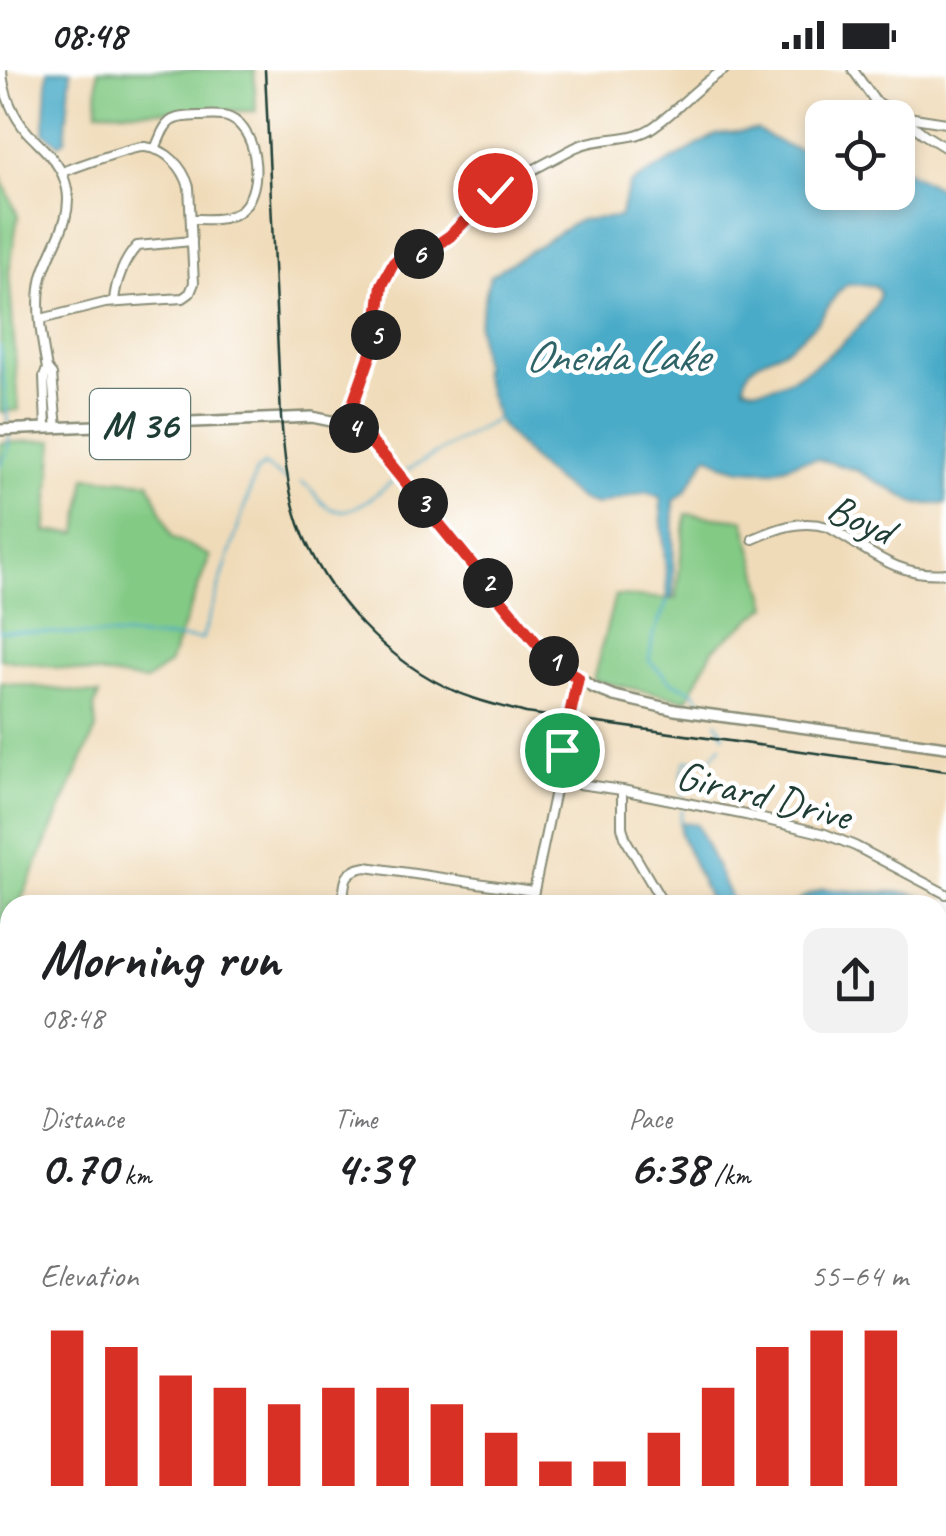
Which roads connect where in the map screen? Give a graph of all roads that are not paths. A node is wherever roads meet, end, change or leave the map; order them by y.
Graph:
1 (2, 70) edge
2 (724, 70) edge
3 (853, 70) edge
4 (874, 100) edge
5 (915, 118) edge
6 (946, 122) edge
7 (915, 128) edge
8 (946, 148) edge
9 (156, 150) junction
10 (62, 172) junction
11 (191, 219) junction
12 (192, 241) junction
13 (114, 302) junction
14 (41, 318) junction
15 (346, 424) junction
16 (51, 428) junction
17 (0, 430) edge
18 (753, 539) dead end
19 (946, 573) edge
20 (578, 678) junction
21 (946, 746) edge
22 (557, 781) junction
23 (622, 790) junction
24 (533, 892) junction
25 (946, 894) edge
26 (343, 895) edge
27 (533, 895) edge
28 (658, 895) edge

1 - 10 street
2 - 15 street
3 - 4 street
5 - 6 street
7 - 8 street
9 - 10 street
9 - 11 street
9 - 11 street
10 - 14 street
11 - 12 street
12 - 13 street
12 - 13 street
13 - 14 street
14 - 16 street
15 - 16 main road, M 36
15 - 20 main road
16 - 17 main road, M 36
18 - 19 street, Boyd
20 - 21 main road
20 - 22 street
22 - 23 street, Girard Drive
22 - 24 street
23 - 25 street, Girard Drive
23 - 28 street
24 - 26 street
24 - 27 street

